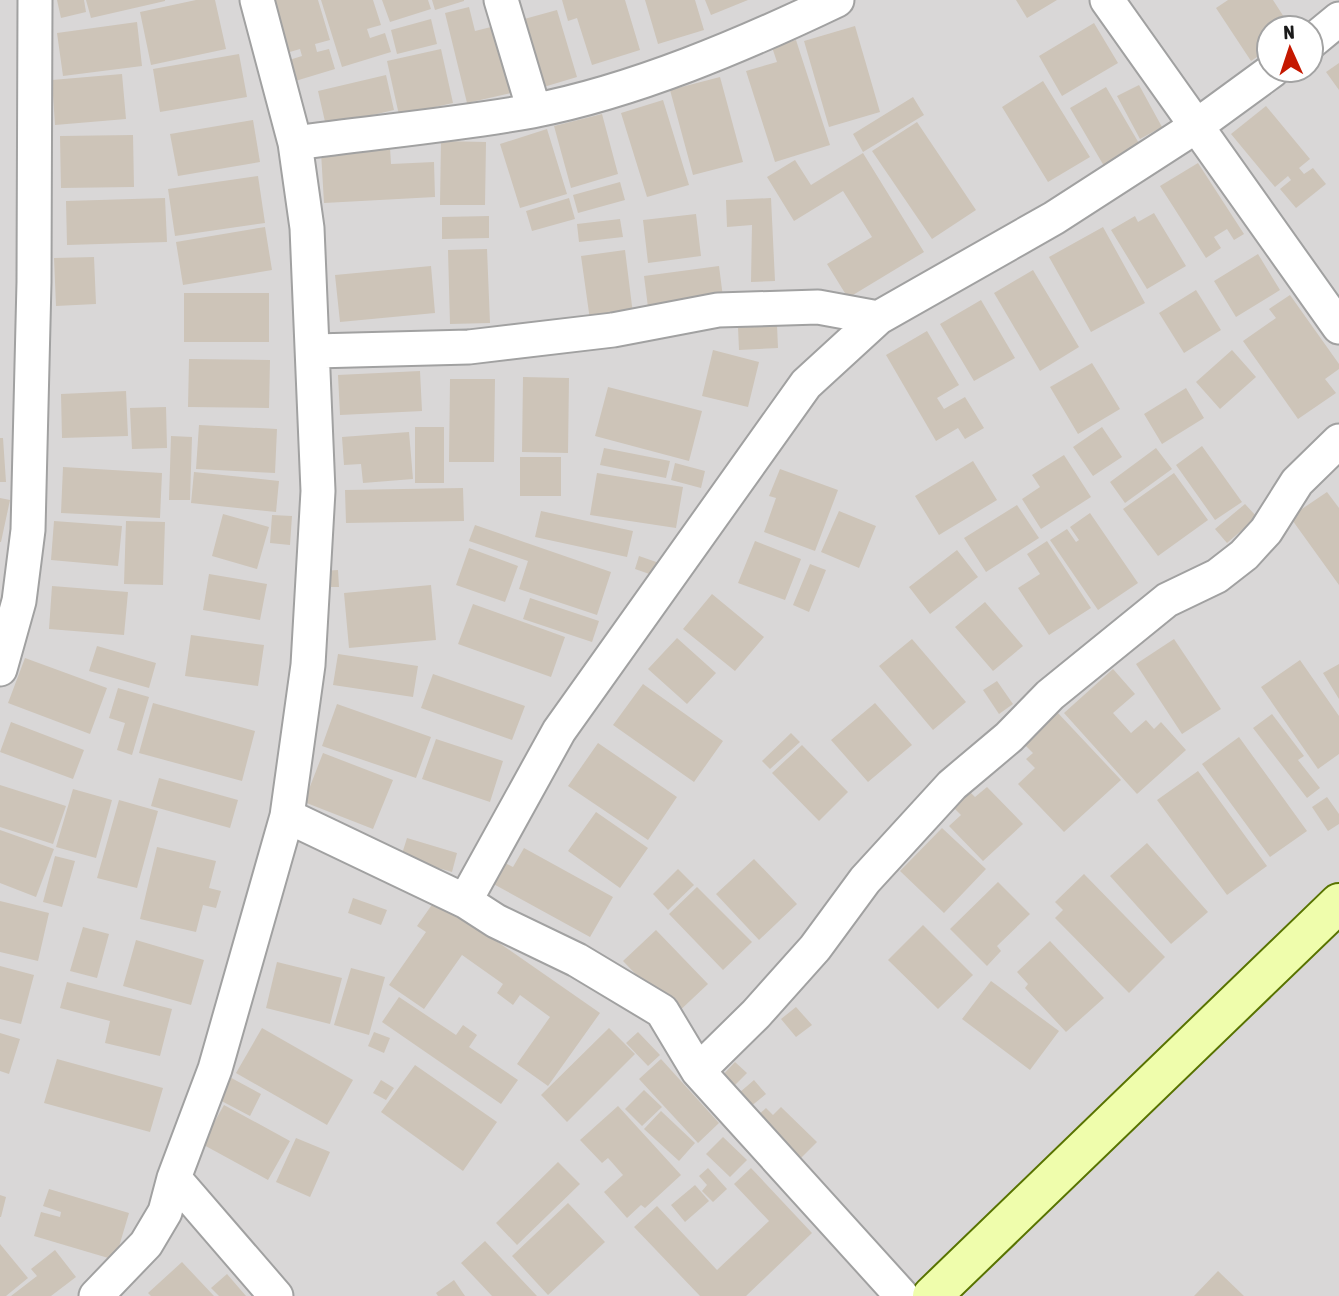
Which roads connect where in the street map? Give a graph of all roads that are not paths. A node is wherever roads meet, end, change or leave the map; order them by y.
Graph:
1 (35, 0) edge
2 (257, 0) edge
3 (500, 0) edge
4 (837, 0) edge
5 (1107, 0) edge
6 (1339, 19) edge
7 (1325, 30) edge
8 (1255, 83) edge
9 (534, 110) junction
10 (1195, 127) junction
11 (295, 143) junction
12 (878, 318) junction
13 (1339, 327) edge
14 (315, 351) junction
15 (1339, 441) edge
16 (0, 669) edge
17 (287, 816) junction
18 (465, 901) junction
19 (1339, 903) edge
20 (698, 1071) junction
21 (174, 1178) junction
22 (96, 1296) edge
23 (276, 1296) edge
24 (902, 1296) edge
25 (932, 1296) edge

1 - 16 street
2 - 11 street
3 - 9 street
4 - 9 street
5 - 10 street
6 - 7 street
8 - 10 street
9 - 11 street
10 - 12 street
10 - 13 street
11 - 14 street
12 - 14 street
12 - 18 street
14 - 17 street
15 - 20 street
17 - 18 street
17 - 21 street
18 - 20 street
19 - 25 main road
20 - 24 street
21 - 22 street
21 - 23 street

